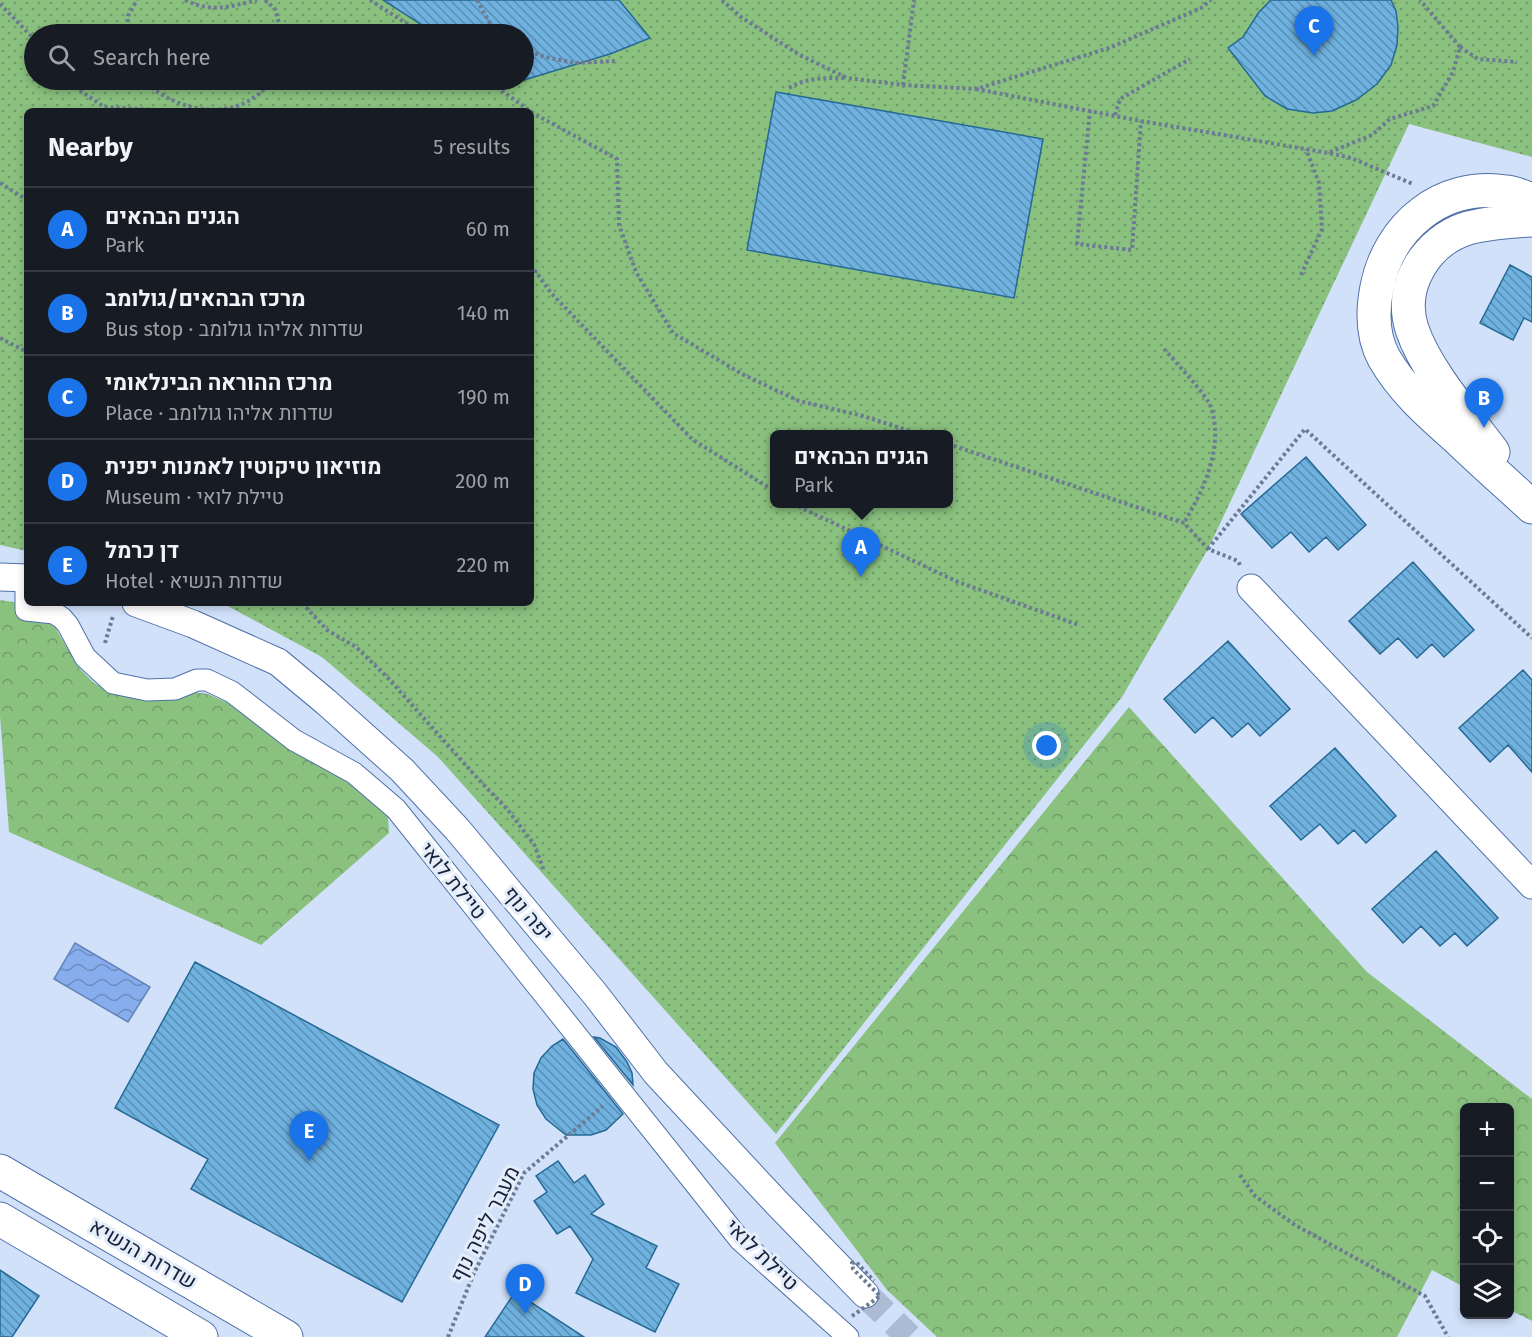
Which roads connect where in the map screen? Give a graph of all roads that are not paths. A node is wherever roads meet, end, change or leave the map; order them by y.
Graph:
1 (1532, 200) edge
2 (1532, 220) edge
3 (1532, 505) edge
4 (18, 578) edge
5 (1251, 588) road end
6 (24, 602) edge
7 (25, 606) edge
8 (125, 608) edge
9 (1532, 885) edge
10 (0, 1171) edge
11 (0, 1219) edge
12 (864, 1297) tunnel mouth
13 (201, 1337) edge
14 (286, 1337) edge
15 (848, 1337) edge

1 - 3 street
2 - 3 street
4 - 6 street, טיילת לואי
5 - 9 street
7 - 15 street, טיילת לואי
8 - 12 street, יפה נוף
10 - 14 street, שדרות הנשיא
11 - 13 street, שדרות הנשיא

